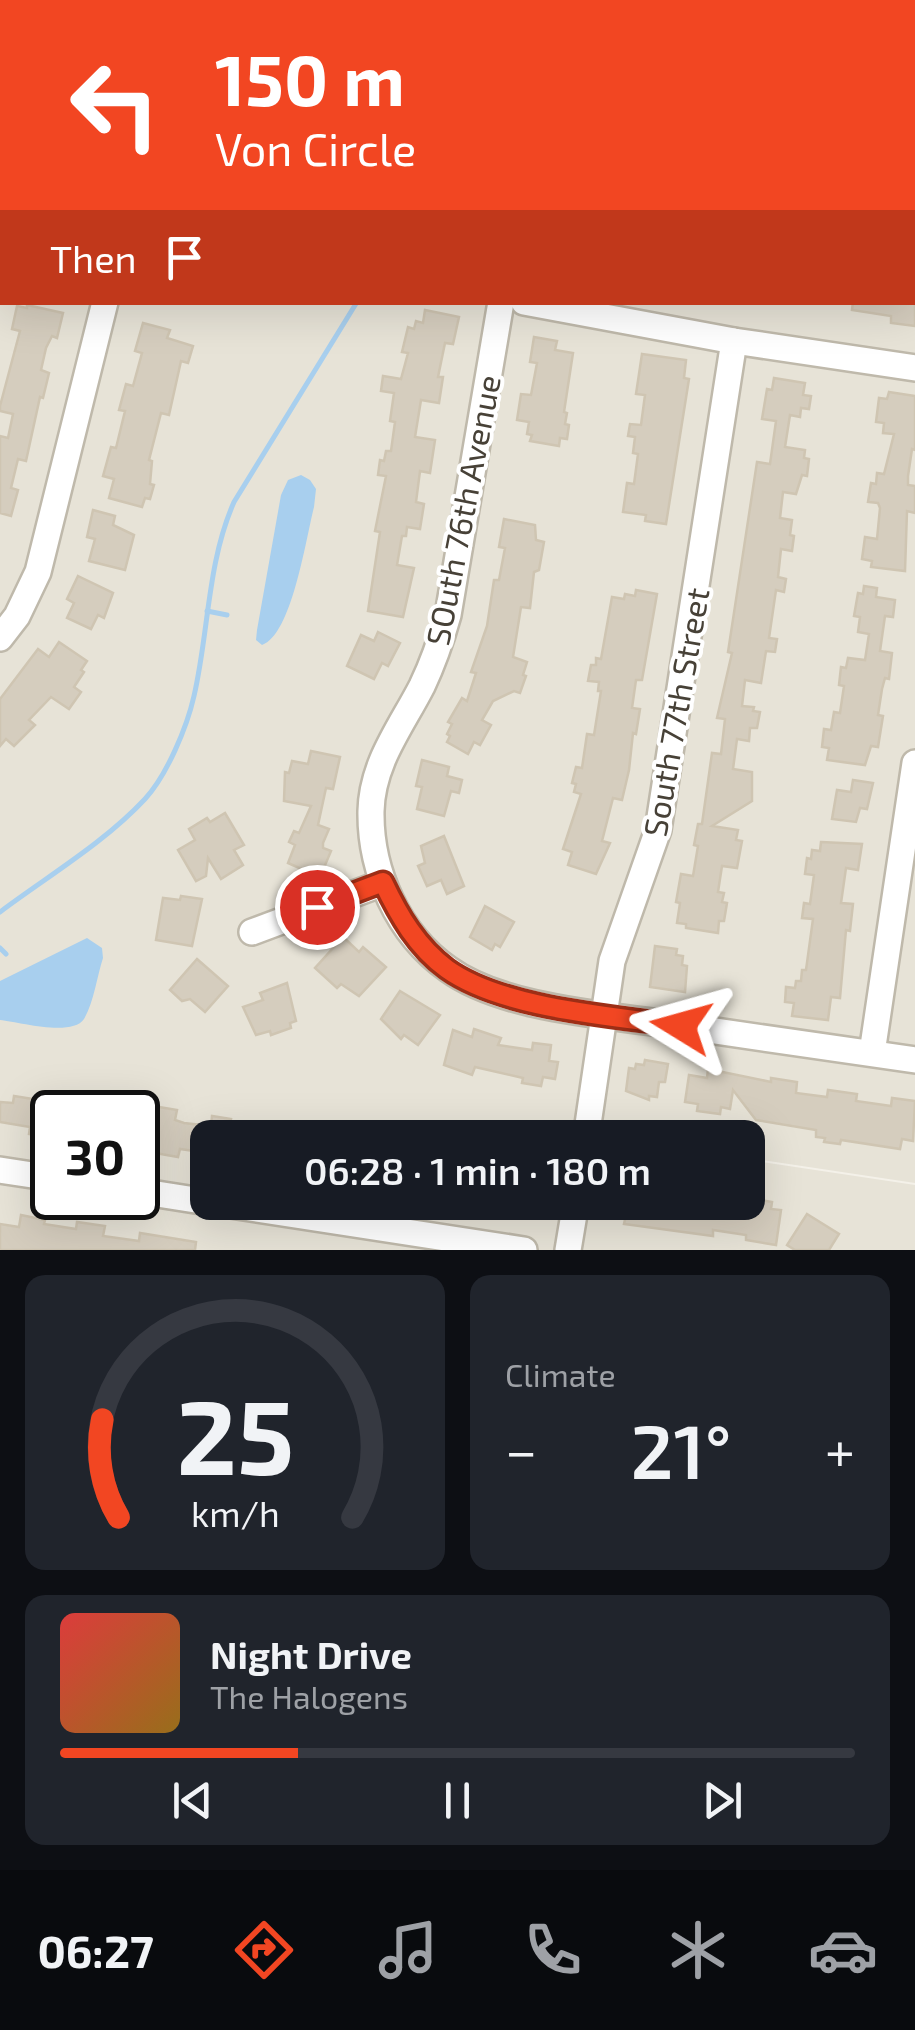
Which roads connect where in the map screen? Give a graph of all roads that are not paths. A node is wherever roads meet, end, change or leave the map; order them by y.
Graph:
1 (104, 305) edge
2 (500, 305) edge
3 (540, 305) edge
4 (734, 341) junction
5 (915, 368) edge
6 (0, 638) edge
7 (915, 762) edge
8 (383, 882) junction
9 (252, 932) dead end
10 (604, 1015) junction
11 (872, 1053) junction
12 (915, 1060) edge
13 (589, 1120) edge
14 (0, 1170) edge
15 (30, 1175) edge
16 (160, 1194) edge
17 (190, 1199) edge
18 (327, 1220) edge
19 (573, 1220) edge
20 (524, 1250) edge
21 (568, 1250) edge

1 - 6 street
2 - 8 street, SOuth 76th Avenue
3 - 4 street
4 - 5 street
4 - 10 street, South 77th Street
7 - 11 street
8 - 9 street
8 - 10 street, SOuth 76th Avenue
10 - 11 street, SOuth 76th Avenue
10 - 13 street, South 77th Street
11 - 12 street, SOuth 76th Avenue
14 - 15 street
16 - 17 street
18 - 20 street
19 - 21 street

